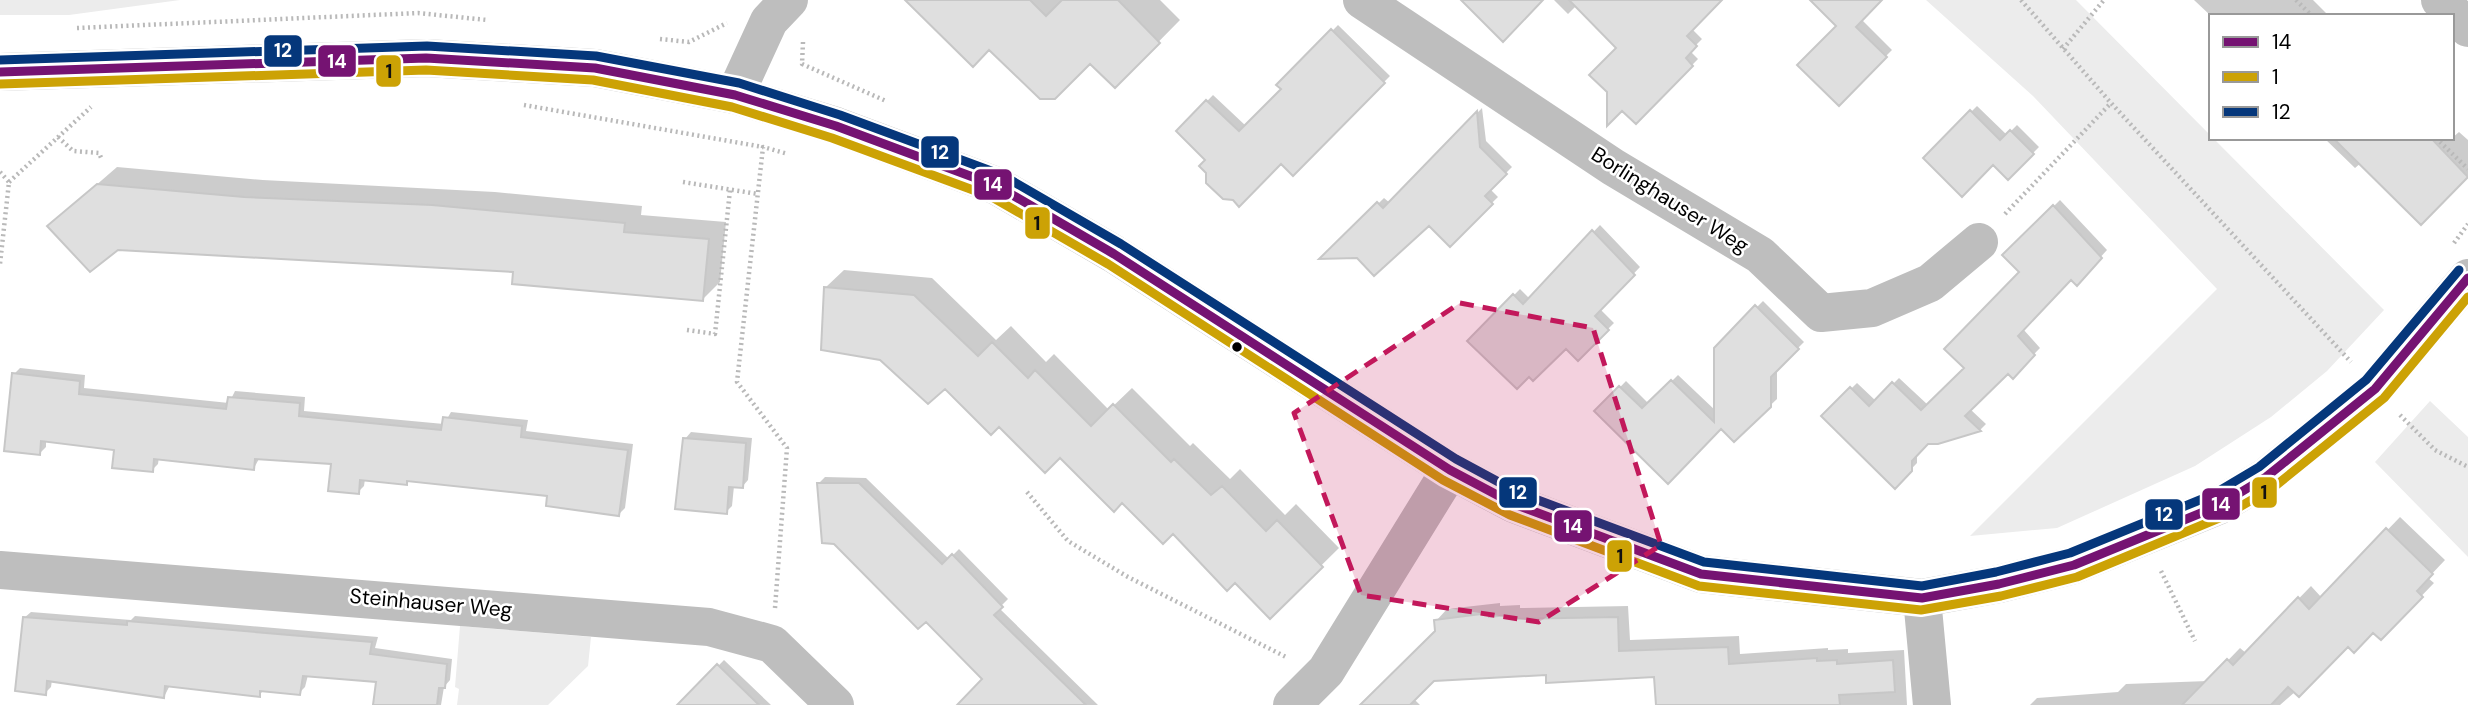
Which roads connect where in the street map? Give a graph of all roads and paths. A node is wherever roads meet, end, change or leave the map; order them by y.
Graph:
1 (1362, 0) edge
2 (2021, 0) edge
3 (2104, 0) edge
4 (2296, 0) edge
5 (2440, 0) edge
6 (2310, 14) edge
7 (796, 16) edge
8 (2468, 28) edge
9 (2063, 49) junction
10 (0, 72) edge
11 (852, 86) junction
12 (734, 95) junction
13 (890, 103) dead end
14 (2110, 103) junction
15 (519, 104) dead end
16 (81, 105) dead end
17 (836, 126) junction
18 (58, 137) junction
19 (2438, 140) edge
20 (763, 147) junction
21 (799, 157) dead end
22 (102, 160) dead end
23 (2468, 169) edge
24 (0, 172) edge
25 (9, 182) junction
26 (682, 182) dead end
27 (730, 190) junction
28 (758, 194) junction
29 (2468, 224) edge
30 (1979, 242) joint
31 (0, 264) edge
32 (2457, 265) edge
33 (687, 330) dead end
34 (2359, 351) dead end
35 (2341, 369) dead end
36 (2362, 375) junction
37 (2468, 467) edge
38 (1450, 470) junction
39 (1027, 492) dead end
40 (2145, 539) junction
41 (0, 570) edge
42 (1922, 598) junction
43 (2195, 641) dead end
44 (772, 644) junction
45 (1321, 676) junction
46 (835, 705) edge
47 (1292, 705) edge
48 (1932, 705) edge

1 - 30 street, Borlinghauser Weg
2 - 9 path
3 - 9 path
4 - 6 path
5 - 8 street
7 - 11 path
7 - 12 street
9 - 14 path
10 - 12 street
11 - 13 path
11 - 17 path
12 - 17 street
14 - 30 path
14 - 36 path
15 - 20 path
16 - 18 path
17 - 38 street
18 - 22 path
18 - 25 path
19 - 23 path
20 - 21 path
20 - 28 path
24 - 25 path
25 - 31 path
26 - 27 path
27 - 28 path
27 - 33 path
28 - 44 path
29 - 32 path
32 - 36 street
34 - 36 path
35 - 36 path
36 - 37 path
36 - 40 street
38 - 42 street
38 - 45 street
39 - 45 path
40 - 42 street
40 - 43 path
41 - 44 street, Steinhauser Weg
42 - 48 street
44 - 46 street, Steinhauser Weg
45 - 47 street

